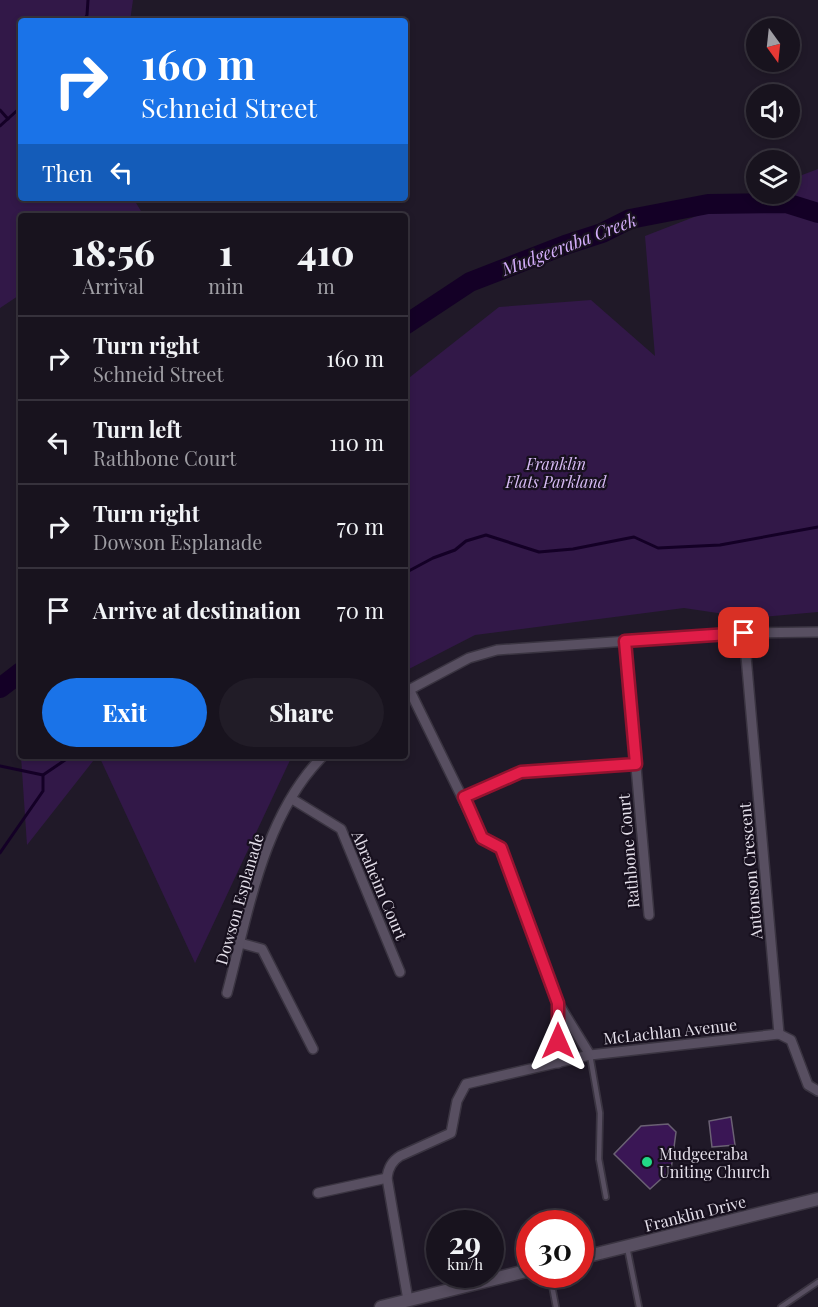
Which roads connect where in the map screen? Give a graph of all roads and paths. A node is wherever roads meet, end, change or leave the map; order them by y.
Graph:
1 (818, 632) edge
2 (744, 633) junction
3 (625, 641) junction
4 (408, 689) edge
5 (408, 692) edge
6 (320, 759) edge
7 (636, 764) junction
8 (464, 797) junction
9 (292, 799) junction
10 (649, 915) dead end
11 (240, 943) junction
12 (400, 972) dead end
13 (227, 993) dead end
14 (558, 1003) junction
15 (779, 1034) junction
16 (313, 1049) dead end
17 (590, 1055) junction
18 (558, 1063) junction
19 (818, 1091) edge
20 (387, 1178) junction
21 (318, 1193) dead end
22 (606, 1197) dead end
23 (818, 1199) edge
24 (627, 1247) junction
25 (594, 1255) edge
26 (516, 1274) edge
27 (818, 1282) edge
28 (552, 1288) edge
29 (408, 1304) edge
30 (781, 1306) edge
31 (381, 1307) edge
32 (556, 1307) edge
33 (639, 1307) edge

1 - 2 street
2 - 3 street
2 - 15 street, Antonson Crescent
3 - 4 street
3 - 7 street, Rathbone Court
5 - 8 street
6 - 9 street, Dowson Esplanade
7 - 8 street
7 - 10 street, Rathbone Court
8 - 14 street
9 - 11 street, Dowson Esplanade
9 - 12 street, Abraheim Court
11 - 13 street, Dowson Esplanade
11 - 16 street
14 - 17 street
14 - 18 street
15 - 17 street, McLachlan Avenue
15 - 19 street
17 - 18 street, McLachlan Avenue
17 - 22 lane
18 - 20 street, McLachlan Avenue
20 - 21 street
20 - 29 street
23 - 24 main road, Franklin Drive
24 - 25 main road, Franklin Drive
24 - 33 lane
26 - 29 main road
27 - 30 lane
28 - 32 lane
29 - 31 main road

